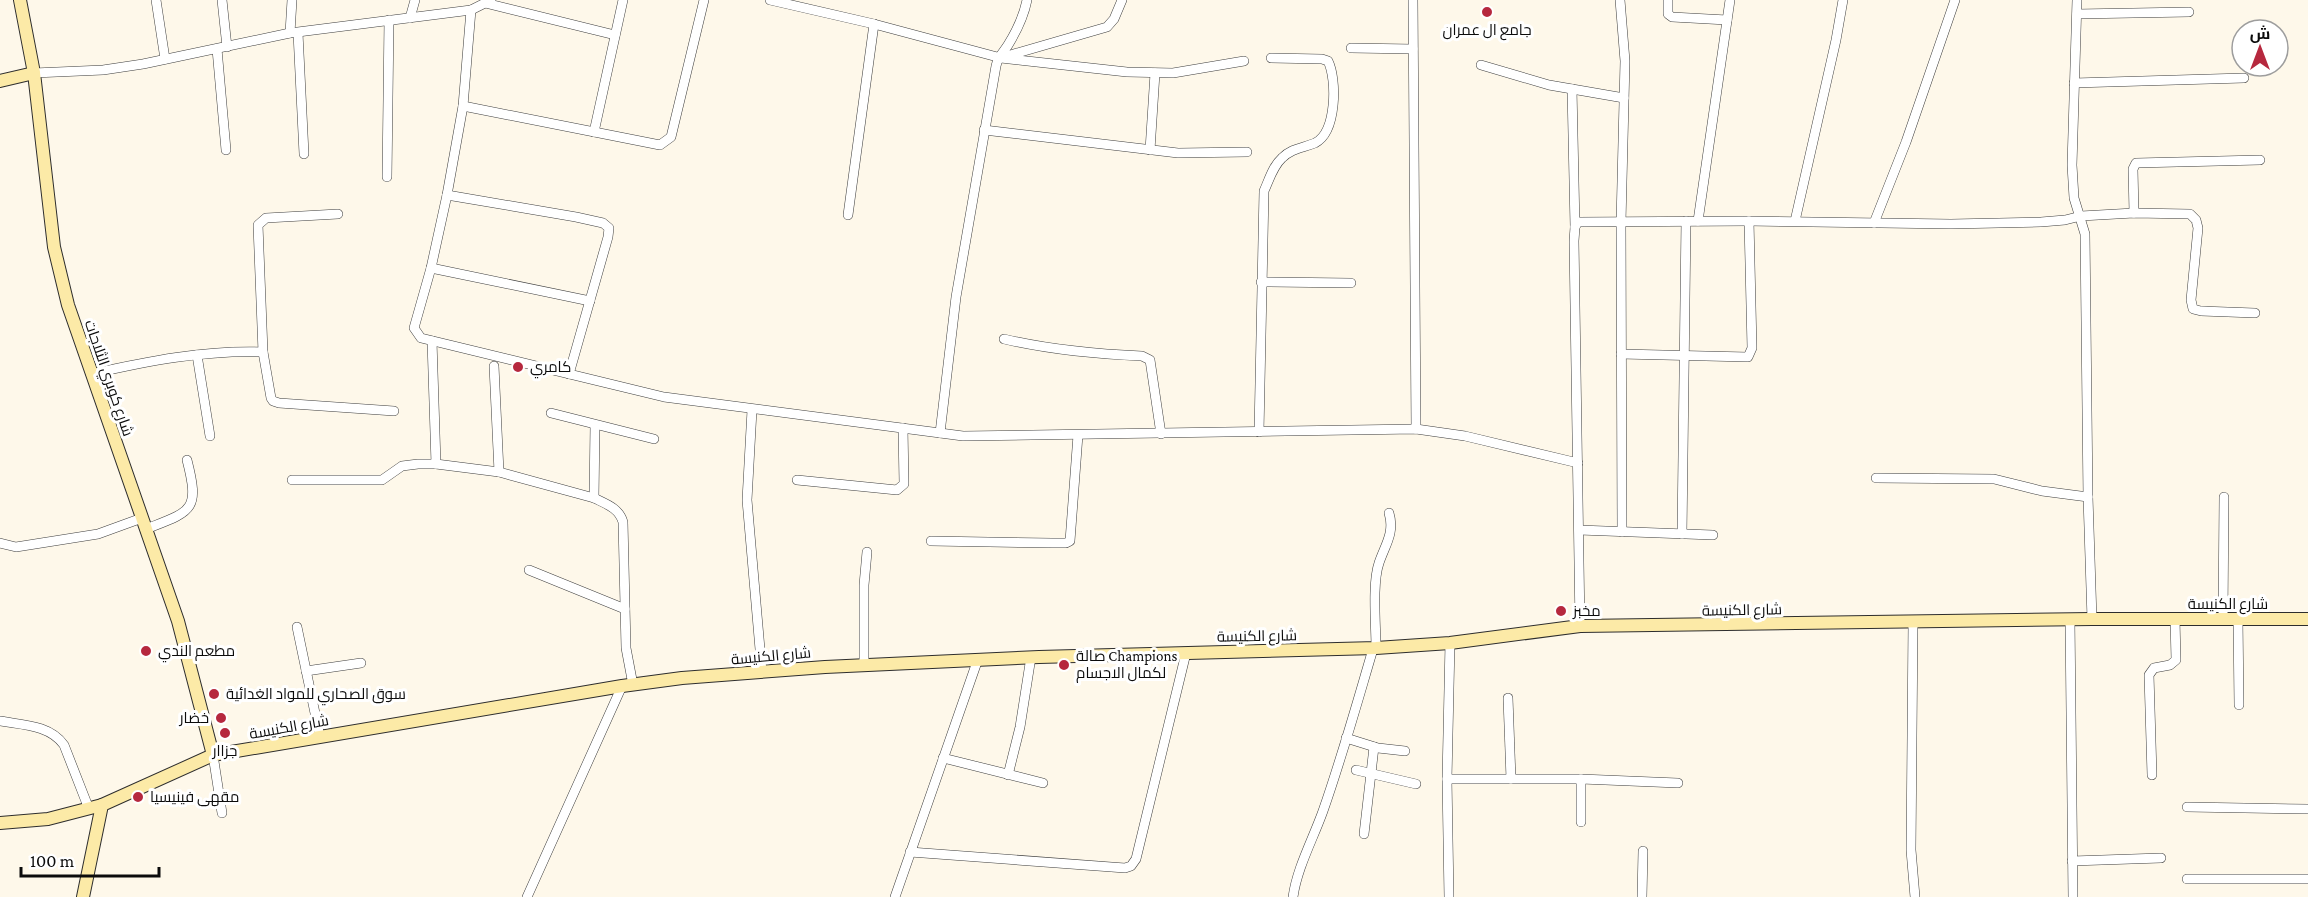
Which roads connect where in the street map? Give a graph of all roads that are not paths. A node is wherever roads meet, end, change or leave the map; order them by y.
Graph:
1 (20, 0) edge
2 (156, 0) edge
3 (222, 0) edge
4 (292, 0) edge
5 (415, 0) edge
6 (623, 0) edge
7 (704, 0) edge
8 (770, 0) edge
9 (1027, 0) edge
10 (1122, 0) edge
11 (1413, 0) edge
12 (1620, 0) edge
13 (1668, 0) edge
14 (1730, 0) edge
15 (1843, 0) edge
16 (1955, 0) edge
17 (2078, 0) edge
18 (488, 2) edge
19 (471, 10) junction
20 (2189, 12) dead end
21 (2077, 14) junction
22 (410, 18) junction
23 (389, 20) junction
24 (1727, 20) junction
25 (874, 24) junction
26 (294, 33) junction
27 (615, 34) junction
28 (222, 48) junction
29 (1351, 48) dead end
30 (1413, 49) junction
31 (1000, 58) junction
32 (1271, 58) dead end
33 (165, 59) junction
34 (1244, 62) dead end
35 (1481, 65) dead end
36 (34, 73) junction
37 (1155, 73) junction
38 (2244, 78) dead end
39 (0, 81) edge
40 (2074, 83) junction
41 (1572, 89) junction
42 (1624, 98) junction
43 (463, 106) junction
44 (984, 130) junction
45 (594, 132) junction
46 (225, 150) dead end
47 (1150, 150) junction
48 (1247, 152) dead end
49 (304, 154) dead end
50 (2260, 160) dead end
51 (387, 177) dead end
52 (447, 195) junction
53 (2134, 213) junction
54 (338, 214) dead end
55 (848, 215) dead end
56 (2081, 216) junction
57 (1686, 221) junction
58 (1698, 221) junction
59 (1749, 221) junction
60 (1795, 221) junction
61 (1621, 222) junction
62 (1874, 223) junction
63 (1575, 227) junction
64 (431, 268) junction
65 (1261, 282) junction
66 (1352, 283) dead end
67 (590, 301) junction
68 (2255, 313) dead end
69 (1005, 339) dead end
70 (432, 341) junction
71 (263, 352) junction
72 (1622, 354) junction
73 (197, 355) junction
74 (1684, 357) junction
75 (494, 366) dead end
76 (91, 374) junction
77 (569, 374) junction
78 (752, 410) junction
79 (394, 411) dead end
80 (551, 413) dead end
81 (595, 425) junction
82 (903, 428) junction
83 (1416, 429) junction
84 (1259, 432) junction
85 (940, 433) junction
86 (1161, 434) junction
87 (1077, 435) junction
88 (210, 436) dead end
89 (654, 439) dead end
90 (187, 460) dead end
91 (1578, 463) junction
92 (436, 464) junction
93 (499, 472) junction
94 (1876, 478) dead end
95 (292, 480) dead end
96 (797, 480) dead end
97 (2224, 496) dead end
98 (2088, 497) junction
99 (594, 498) junction
100 (1389, 513) dead end
101 (144, 523) junction
102 (1579, 530) junction
103 (1622, 532) junction
104 (1682, 534) junction
105 (1713, 535) dead end
106 (931, 541) dead end
107 (0, 543) edge
108 (867, 552) dead end
109 (529, 570) dead end
110 (625, 609) junction
111 (2092, 619) junction
112 (2175, 619) junction
113 (2223, 619) junction
114 (2238, 619) junction
115 (2308, 620) edge
116 (2070, 621) junction
117 (1913, 623) junction
118 (297, 627) dead end
119 (1580, 627) junction
120 (1450, 643) junction
121 (1374, 649) junction
122 (1186, 653) junction
123 (1031, 657) junction
124 (978, 659) junction
125 (361, 663) dead end
126 (864, 665) junction
127 (306, 672) junction
128 (762, 672) junction
129 (628, 685) junction
130 (1508, 698) dead end
131 (2239, 705) dead end
132 (0, 722) edge
133 (320, 737) junction
134 (1346, 738) junction
135 (1374, 747) junction
136 (1405, 751) dead end
137 (213, 755) junction
138 (943, 758) junction
139 (1356, 770) dead end
140 (1371, 774) junction
141 (1008, 775) junction
142 (2152, 775) dead end
143 (1447, 778) junction
144 (1511, 779) junction
145 (1581, 779) junction
146 (1043, 783) dead end
147 (1678, 783) dead end
148 (1416, 784) dead end
149 (95, 807) junction
150 (2187, 807) dead end
151 (2308, 809) edge
152 (222, 813) dead end
153 (1581, 822) dead end
154 (0, 823) edge
155 (1364, 834) dead end
156 (910, 852) junction
157 (1643, 852) dead end
158 (2161, 858) dead end
159 (2072, 861) junction
160 (2187, 879) dead end
161 (2308, 879) edge
162 (83, 897) edge
163 (527, 897) edge
164 (895, 897) edge
165 (1293, 897) edge
166 (1449, 897) edge
167 (1642, 897) edge
168 (1915, 897) edge
169 (2073, 897) edge

1 - 36 main road, شارع كوبري الثلاجات
2 - 33 street
3 - 28 street
4 - 26 street
5 - 22 street
6 - 27 street
7 - 45 street
8 - 25 street
9 - 31 street
10 - 31 street
11 - 30 street
12 - 42 street
13 - 24 street
14 - 24 street
15 - 60 street
16 - 62 street
17 - 21 street
18 - 19 street
18 - 27 street
19 - 22 street
19 - 43 street
20 - 21 street
21 - 40 street
22 - 23 street
23 - 26 street
23 - 51 street
24 - 58 street
25 - 31 street
25 - 55 street
26 - 28 street
26 - 49 street
27 - 45 street
28 - 33 street
28 - 46 street
29 - 30 street
30 - 83 street
31 - 37 street
31 - 44 street
32 - 65 street
33 - 36 street
34 - 37 street
35 - 41 street
36 - 39 main road
36 - 76 main road, شارع كوبري الثلاجات
37 - 47 street
38 - 40 street
40 - 56 street
41 - 42 street
41 - 63 street
42 - 61 street
43 - 45 street
43 - 52 street
44 - 47 street
44 - 85 street
47 - 48 street
50 - 53 street
52 - 64 street
52 - 67 street
53 - 56 street
53 - 68 street
54 - 71 street
56 - 62 street
56 - 98 street
57 - 58 street
57 - 61 street
57 - 74 street
58 - 59 street
59 - 60 street
59 - 74 street
60 - 62 street
61 - 63 street
61 - 72 street
63 - 91 street
64 - 67 street
64 - 70 street
65 - 66 street
65 - 84 street
67 - 77 street
69 - 86 street
70 - 77 street
70 - 92 street
71 - 73 street
71 - 79 street
72 - 74 street
72 - 103 street
73 - 76 street
73 - 88 street
74 - 104 street
75 - 93 street
76 - 101 main road, شارع كوبري الثلاجات
77 - 78 street
78 - 82 street
78 - 128 street
80 - 81 street
81 - 89 street
81 - 99 street
82 - 85 street
82 - 96 street
83 - 84 street
83 - 91 street
84 - 86 street
85 - 87 street
86 - 87 street
87 - 106 street
90 - 101 street
91 - 102 street
92 - 93 street
92 - 95 street
93 - 99 street
94 - 98 street
97 - 113 street
98 - 111 street
99 - 110 street
100 - 121 street
101 - 107 street
101 - 137 main road, شارع كوبري الثلاجات
102 - 103 street
102 - 119 street
103 - 104 street
104 - 105 street
108 - 126 street
109 - 110 street
110 - 129 street
111 - 112 main road, شارع الكنيسة
111 - 116 main road, شارع الكنيسة
112 - 113 main road, شارع الكنيسة
112 - 142 street
113 - 114 main road, شارع الكنيسة
114 - 115 main road, شارع الكنيسة
114 - 131 street
116 - 117 main road, شارع الكنيسة
116 - 159 street
117 - 119 main road, شارع الكنيسة
117 - 168 street
118 - 127 street
119 - 120 main road, شارع الكنيسة
120 - 121 main road, شارع الكنيسة
120 - 143 street
121 - 122 main road, شارع الكنيسة
121 - 134 street
122 - 123 main road, شارع الكنيسة
122 - 156 street
123 - 124 main road, شارع الكنيسة
123 - 141 street
124 - 126 main road, شارع الكنيسة
124 - 138 street
125 - 127 street
126 - 128 main road, شارع الكنيسة
127 - 133 street
128 - 129 main road, شارع الكنيسة
129 - 133 main road, شارع الكنيسة
129 - 163 street
130 - 144 street
132 - 149 street
133 - 137 main road, شارع الكنيسة
134 - 135 street
134 - 165 street
135 - 136 street
135 - 140 street
137 - 149 main road, شارع الكنيسة
137 - 152 street
138 - 141 street
138 - 156 street
139 - 140 street
140 - 148 street
140 - 155 street
141 - 146 street
143 - 144 street
143 - 166 street
144 - 145 street
145 - 147 street
145 - 153 street
149 - 154 main road, شارع الكنيسة
149 - 162 main road
150 - 151 street
156 - 164 street
157 - 167 street
158 - 159 street
159 - 169 street
160 - 161 street

